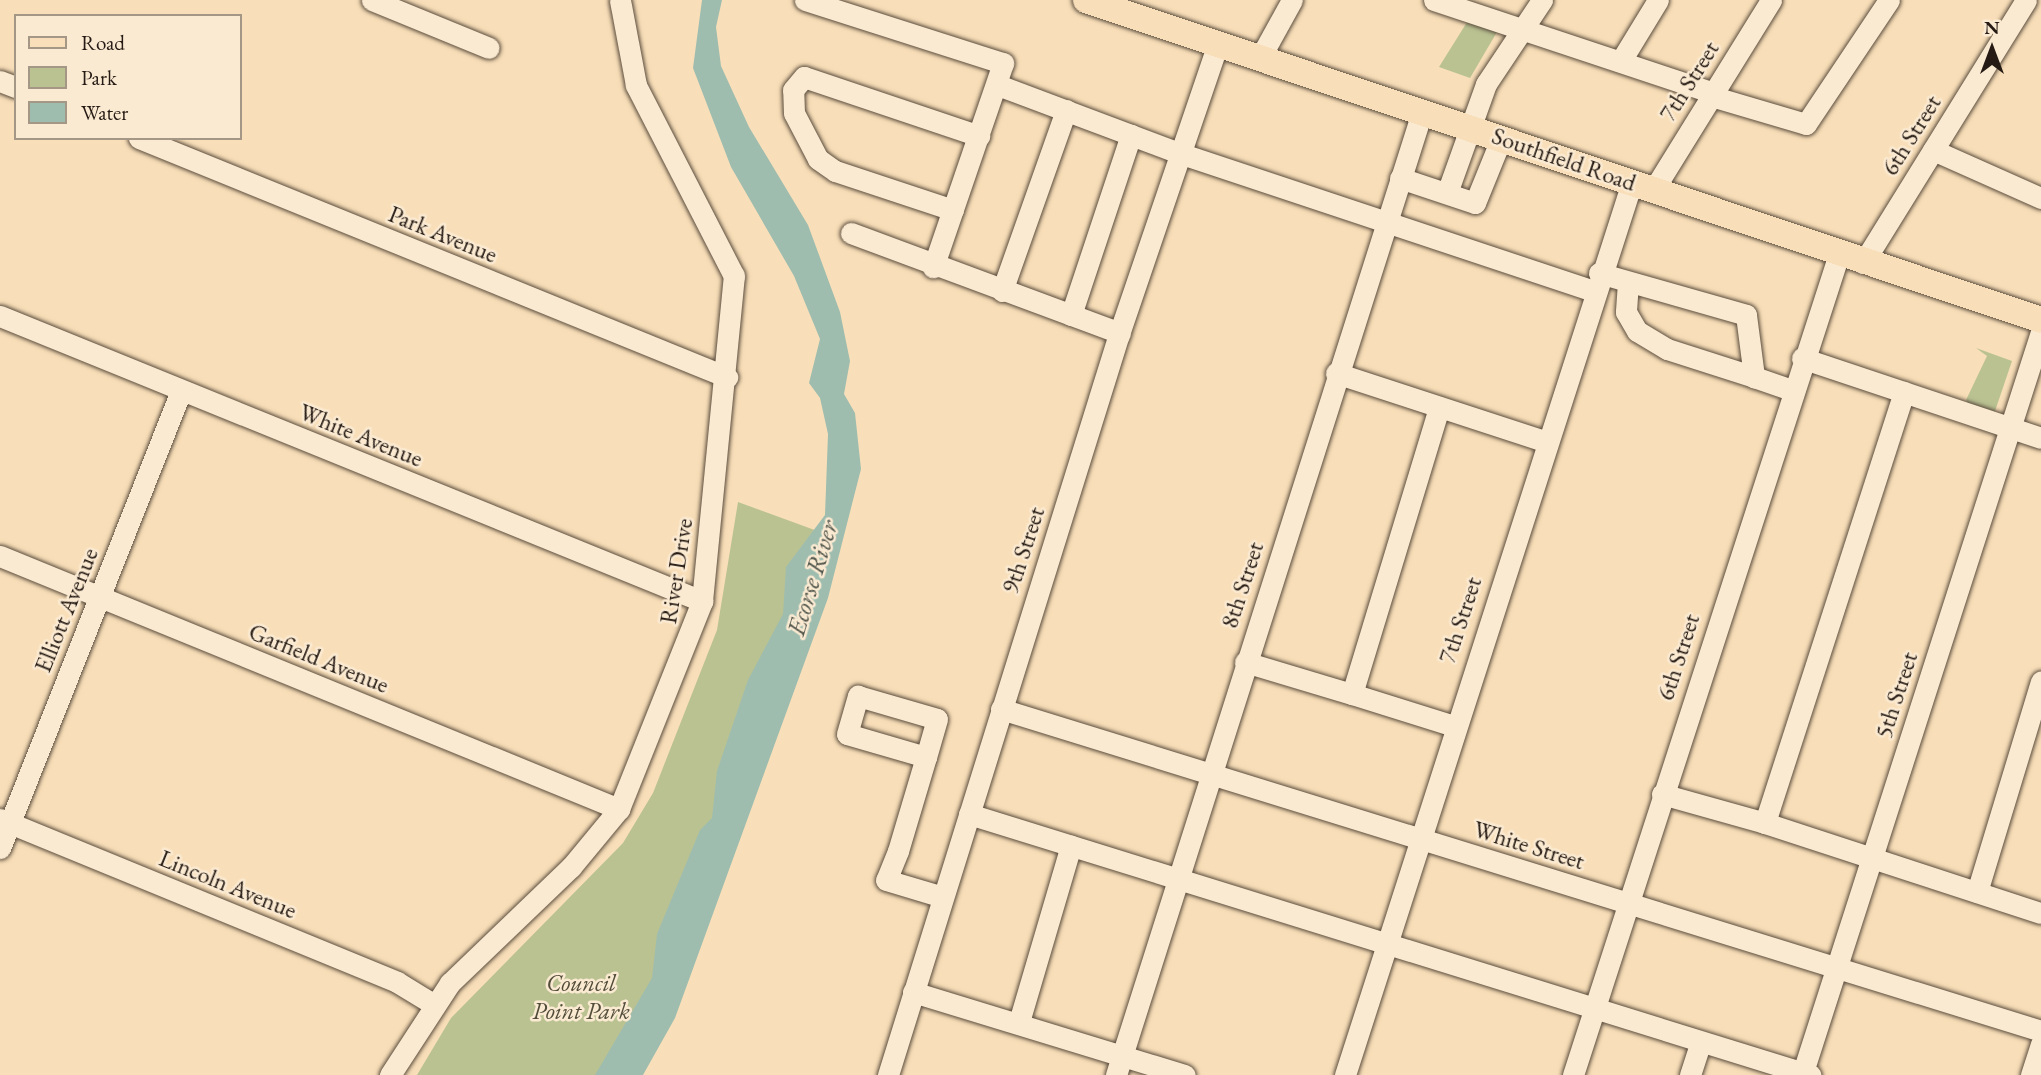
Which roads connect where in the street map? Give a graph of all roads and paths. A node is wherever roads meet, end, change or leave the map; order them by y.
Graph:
1 (372, 0) edge
2 (620, 0) edge
3 (805, 0) edge
4 (1086, 0) edge
5 (1292, 0) edge
6 (1434, 0) edge
7 (1542, 0) edge
8 (1658, 0) edge
9 (1770, 0) edge
10 (1889, 0) edge
11 (2026, 0) edge
12 (1524, 30) junction
13 (1218, 44) junction
14 (489, 48) dead end
15 (1260, 58) junction
16 (1622, 59) junction
17 (998, 85) junction
18 (1712, 94) junction
19 (1066, 110) junction
20 (1422, 112) junction
21 (1468, 127) junction
22 (1131, 135) junction
23 (979, 136) junction
24 (1501, 139) junction
25 (144, 140) edge
26 (1933, 150) junction
27 (1179, 153) junction
28 (1400, 178) junction
29 (1643, 186) junction
30 (1447, 193) junction
31 (2041, 197) edge
32 (953, 210) junction
33 (1386, 221) junction
34 (851, 233) dead end
35 (1850, 260) junction
36 (933, 267) junction
37 (1597, 282) junction
38 (1628, 282) junction
39 (1002, 291) junction
40 (1071, 315) junction
41 (0, 316) edge
42 (2041, 320) edge
43 (2041, 332) edge
44 (1120, 333) junction
45 (1802, 358) junction
46 (1336, 373) junction
47 (727, 377) junction
48 (1754, 377) junction
49 (1791, 390) junction
50 (181, 391) junction
51 (1904, 392) junction
52 (1439, 407) junction
53 (2011, 429) junction
54 (2041, 438) edge
55 (1544, 441) junction
56 (0, 556) edge
57 (99, 597) junction
58 (702, 601) junction
59 (1245, 662) junction
60 (2041, 682) edge
61 (1352, 694) junction
62 (1001, 709) junction
63 (1454, 726) junction
64 (926, 757) dead end
65 (1210, 774) junction
66 (1662, 793) junction
67 (619, 809) junction
68 (969, 814) junction
69 (5, 821) edge
70 (1765, 823) junction
71 (1418, 839) junction
72 (1071, 845) junction
73 (0, 848) edge
74 (1871, 858) junction
75 (1177, 878) junction
76 (1977, 892) junction
77 (943, 897) junction
78 (1627, 903) junction
79 (2041, 913) edge
80 (1386, 943) junction
81 (1836, 968) junction
82 (914, 992) junction
83 (433, 1004) junction
84 (1594, 1009) junction
85 (1019, 1022) junction
86 (2041, 1031) edge
87 (1701, 1042) junction
88 (2041, 1044) edge
89 (1119, 1065) edge
90 (1805, 1074) edge
91 (390, 1075) edge
92 (888, 1075) edge
93 (1185, 1075) edge
94 (1345, 1075) edge
95 (1573, 1075) edge
96 (1690, 1075) edge
97 (2031, 1075) edge

1 - 14 street
2 - 47 street, River Drive
3 - 17 street
4 - 13 main road, Southfield Road
5 - 15 street
6 - 12 street
7 - 12 street
8 - 16 street
9 - 18 street, 7th Street
10 - 18 street
11 - 26 street, 6th Street
12 - 16 street
12 - 21 street
13 - 15 main road, Southfield Road
13 - 27 street, 9th Street
15 - 20 main road, Southfield Road
16 - 18 street
17 - 19 street
17 - 23 street
18 - 29 street, 7th Street
19 - 22 street
19 - 39 street
20 - 21 main road, Southfield Road
20 - 28 street, 8th Street
21 - 24 main road, Southfield Road
21 - 30 street
22 - 27 street
22 - 40 street
23 - 32 street
23 - 32 street
24 - 29 main road, Southfield Road
24 - 30 street
25 - 47 street, Park Avenue
26 - 31 street
26 - 35 street, 6th Street
27 - 33 street
27 - 44 street, 9th Street
28 - 30 street
28 - 33 street, 8th Street
29 - 35 main road, Southfield Road
29 - 37 street, 7th Street
32 - 36 street
33 - 37 street
33 - 46 street, 8th Street
34 - 36 street
35 - 42 main road, Southfield Road
35 - 45 street, 6th Street
36 - 39 street
37 - 38 street
37 - 55 street, 7th Street
38 - 48 street
38 - 48 street
39 - 40 street
40 - 44 street
41 - 50 street, White Avenue
43 - 53 street, 5th Street
44 - 62 street, 9th Street
45 - 49 street, 6th Street
45 - 51 street
46 - 52 street
46 - 59 street, 8th Street
47 - 58 street, River Drive
48 - 49 street
49 - 66 street, 6th Street
50 - 57 street, Elliott Avenue
50 - 58 street, White Avenue
51 - 53 street
51 - 70 street
52 - 55 street
52 - 61 street
53 - 54 street
53 - 74 street, 5th Street
55 - 63 street, 7th Street
56 - 57 street, Garfield Avenue
57 - 67 street, Garfield Avenue
57 - 69 street, Elliott Avenue
58 - 67 street, River Drive
59 - 61 street
59 - 65 street, 8th Street
60 - 76 street
61 - 63 street
62 - 65 street, White Street
62 - 68 street, 9th Street
63 - 71 street, 7th Street
64 - 77 street
65 - 71 street, White Street
65 - 75 street, 8th Street
66 - 70 street
66 - 78 street, 6th Street
67 - 83 street, River Drive
68 - 72 street
68 - 77 street, 9th Street
69 - 73 street, Elliott Avenue
69 - 83 street, Lincoln Avenue
70 - 74 street
71 - 78 street, White Street
71 - 80 street, 7th Street
72 - 75 street
72 - 85 street
74 - 76 street
74 - 81 street, 5th Street
75 - 80 street
75 - 89 street, 8th Street
76 - 79 street
77 - 82 street, 9th Street
78 - 81 street, White Street
78 - 84 street, 6th Street
80 - 84 street
80 - 94 street, 7th Street
81 - 86 street, White Street
81 - 90 street, 5th Street
82 - 85 street
82 - 92 street, 9th Street
83 - 91 street, River Drive
84 - 87 street
84 - 95 street, 6th Street
85 - 89 street
87 - 90 street
87 - 96 street
88 - 97 street
89 - 93 street

